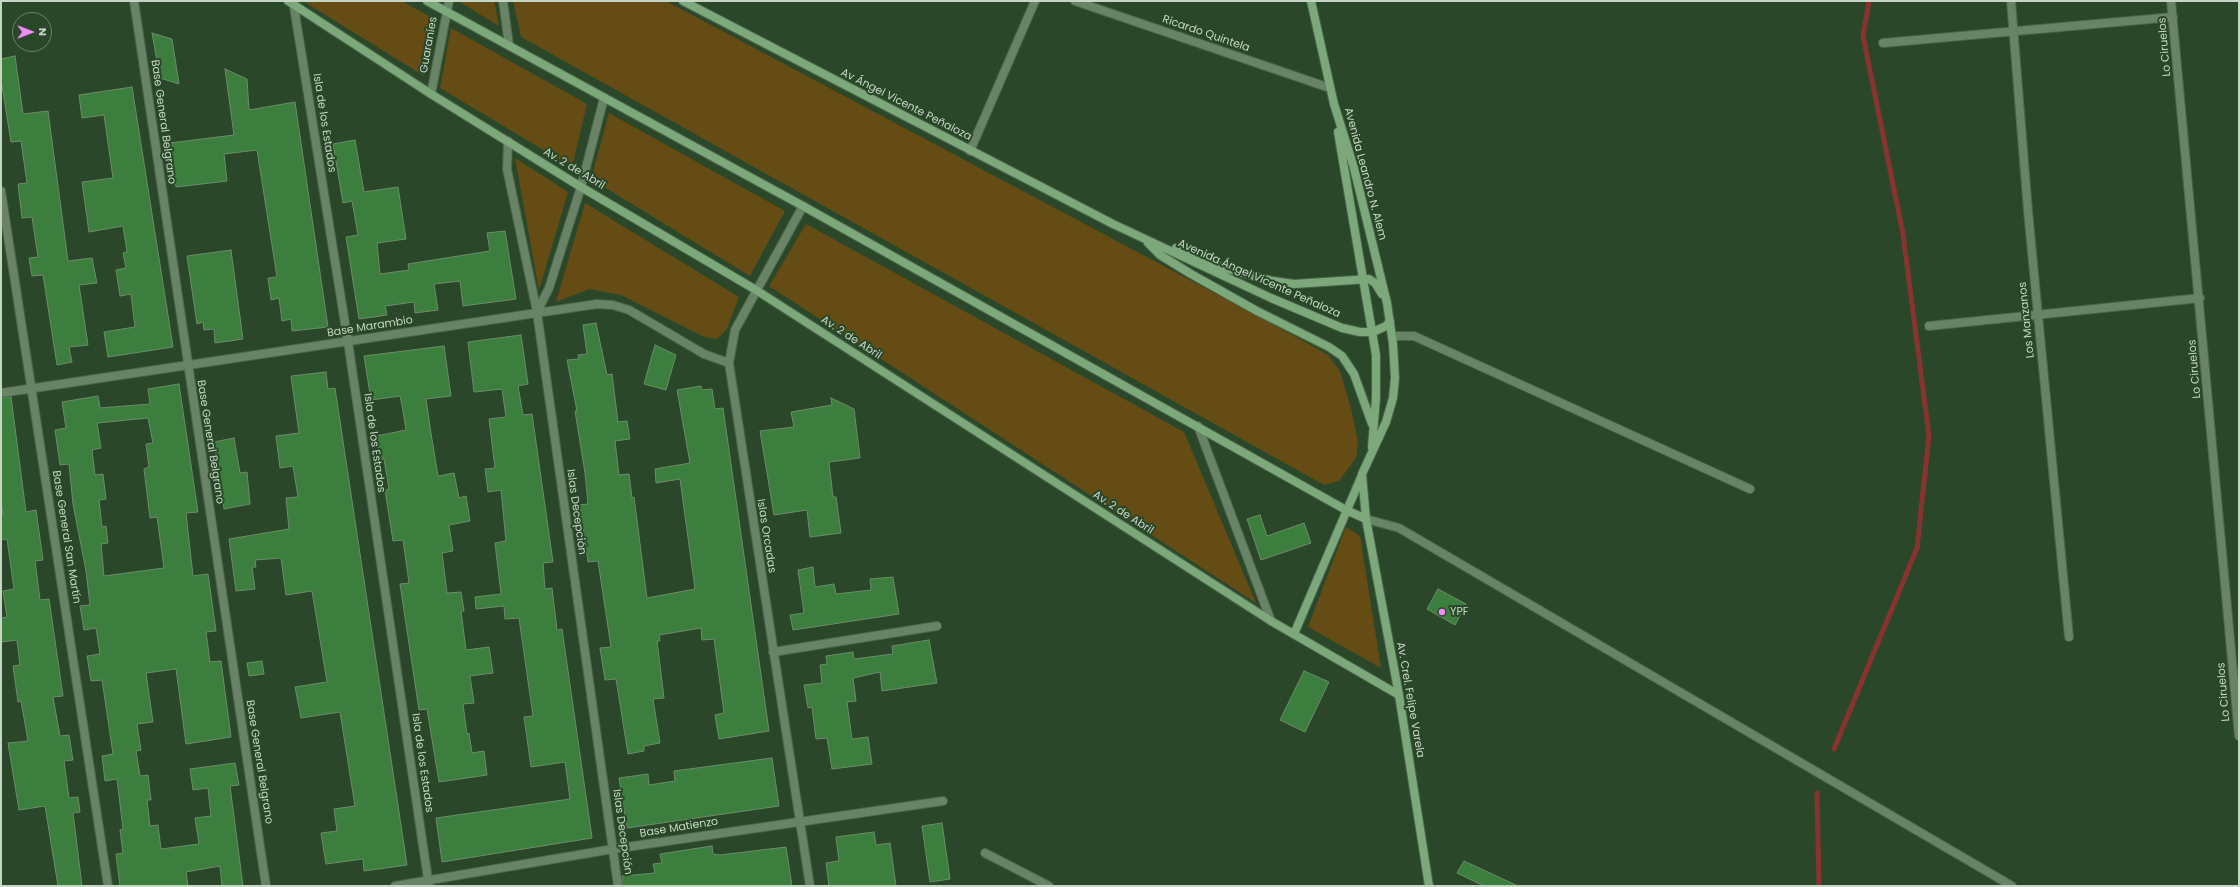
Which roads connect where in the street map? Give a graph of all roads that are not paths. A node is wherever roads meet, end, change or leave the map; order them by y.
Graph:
1 (134, 1) edge
2 (427, 1) edge
3 (449, 1) edge
4 (503, 1) edge
5 (683, 1) edge
6 (1035, 1) edge
7 (1075, 1) edge
8 (1311, 1) edge
9 (2011, 1) edge
10 (2172, 1) edge
11 (292, 2) edge
12 (446, 12) junction
13 (2173, 17) junction
14 (2014, 32) junction
15 (1883, 43) dead end
16 (509, 45) junction
17 (1330, 88) junction
18 (432, 94) junction
19 (604, 98) junction
20 (1334, 104) junction
21 (508, 141) junction
22 (970, 151) junction
23 (581, 187) junction
24 (1, 191) edge
25 (803, 206) junction
26 (1120, 228) junction
27 (1145, 239) junction
28 (1363, 278) junction
29 (756, 290) junction
30 (2200, 298) junction
31 (1388, 309) junction
32 (537, 312) junction
33 (2038, 314) junction
34 (1390, 321) junction
35 (1929, 326) dead end
36 (1373, 332) junction
37 (1392, 336) junction
38 (348, 342) junction
39 (729, 363) junction
40 (187, 365) junction
41 (32, 388) junction
42 (1, 393) edge
43 (1198, 426) junction
44 (1373, 429) junction
45 (1372, 452) junction
46 (1362, 474) junction
47 (1750, 489) dead end
48 (1346, 510) junction
49 (1366, 519) junction
50 (1271, 621) junction
51 (937, 626) dead end
52 (1294, 634) junction
53 (2069, 637) dead end
54 (773, 652) junction
55 (1399, 695) junction
56 (2239, 736) edge
57 (943, 801) dead end
58 (799, 821) junction
59 (612, 849) junction
60 (986, 853) dead end
61 (429, 884) edge
62 (108, 886) edge
63 (266, 886) edge
64 (395, 886) edge
65 (618, 886) edge
66 (810, 886) edge
67 (1049, 886) edge
68 (1429, 886) edge
69 (2012, 886) edge

1 - 40 street, Base General Belgrano
2 - 12 main road
3 - 12 street, Guaraníes
4 - 16 street
5 - 22 main road, Av Ángel Vicente Peñaloza
6 - 22 street
7 - 17 street, Ricardo Quintela
8 - 17 main road
9 - 14 street, Los Manzanos
10 - 13 street, Lo Ciruelos
11 - 18 main road, Av. 2 de Abril
11 - 38 street, Isla de los Estados
12 - 16 main road
12 - 18 street, Guaraníes
13 - 14 street
13 - 30 street, Lo Ciruelos
14 - 15 street
14 - 33 street, Los Manzanos
16 - 19 main road
17 - 20 main road
18 - 21 main road, Av. 2 de Abril
19 - 23 street
19 - 25 main road
20 - 28 main road, Avenida Leandro N. Alem
20 - 31 main road, Avenida Leandro N. Alem
21 - 23 main road, Av. 2 de Abril
21 - 32 street, Islas Decepción
22 - 26 main road, Av Ángel Vicente Peñaloza
23 - 29 main road, Av. 2 de Abril
23 - 32 street
24 - 41 street, Base General San Martín
25 - 29 street, Islas Orcadas
25 - 43 main road
26 - 27 main road, Avenida Ángel Vicente Peñaloza
26 - 28 main road
27 - 36 main road, Avenida Ángel Vicente Peñaloza
27 - 44 main road
28 - 31 main road
28 - 36 main road, Avenida Leandro N. Alem
29 - 39 street, Islas Orcadas
29 - 50 main road, Av. 2 de Abril
30 - 33 street
30 - 56 street, Lo Ciruelos
31 - 34 main road, Avenida Leandro N. Alem
32 - 38 street, Base Marambio
32 - 39 street, Base Marambio
32 - 59 street, Islas Decepción
33 - 35 street
33 - 53 street, Los Manzanos
34 - 36 main road
34 - 37 main road, Avenida Leandro N. Alem
36 - 44 main road, Avenida Leandro N. Alem
37 - 45 main road, Avenida Leandro N. Alem
37 - 47 street
38 - 40 street, Base Marambio
38 - 61 street, Isla de los Estados
39 - 54 street, Islas Orcadas
40 - 41 street, Base Marambio
40 - 63 street, Base General Belgrano
41 - 42 street, Base Marambio
41 - 62 street, Base General San Martín
43 - 48 main road
43 - 50 street
44 - 45 main road, Avenida Leandro N. Alem
45 - 46 main road, Avenida Leandro N. Alem
46 - 48 main road
46 - 49 main road, Avenida Leandro N. Alem
48 - 49 main road
48 - 52 main road
49 - 55 main road, Av. Crel. Felipe Varela
49 - 69 street
50 - 52 main road, Av. 2 de Abril
51 - 54 street
52 - 55 main road, Av. 2 de Abril
54 - 58 street, Islas Orcadas
55 - 68 main road, Av. Crel. Felipe Varela
57 - 58 street, Base Matienzo
58 - 59 street, Base Matienzo
58 - 66 street, Islas Orcadas
59 - 61 street, Base Matienzo
59 - 65 street, Islas Decepción
60 - 67 street
61 - 64 street, Base Matienzo

